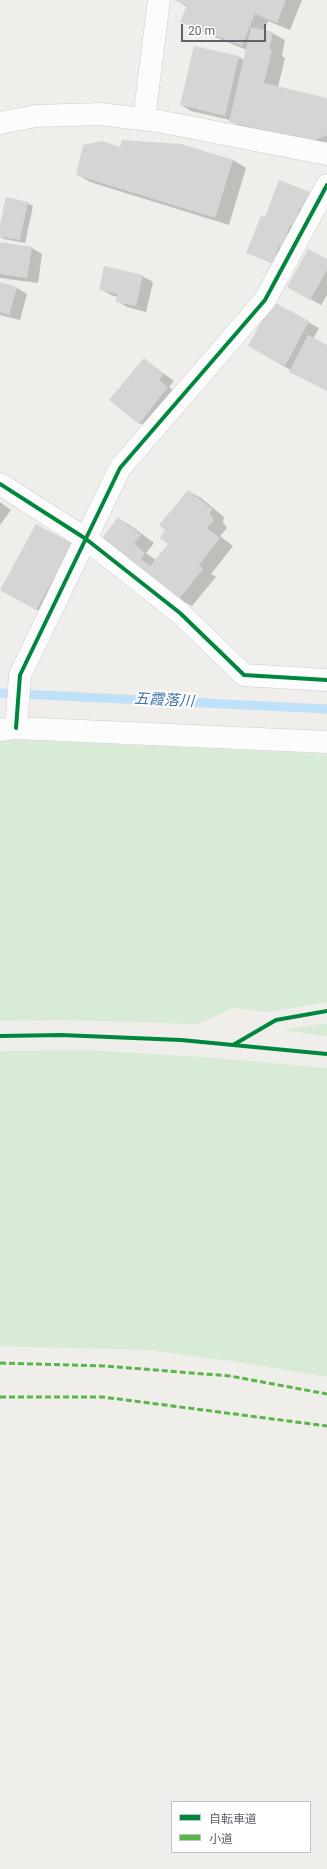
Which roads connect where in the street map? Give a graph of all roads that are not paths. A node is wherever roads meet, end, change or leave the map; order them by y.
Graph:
1 (159, 0) edge
2 (144, 119) junction
3 (0, 123) edge
4 (327, 154) edge
5 (327, 185) edge
6 (0, 484) edge
7 (86, 539) junction
8 (327, 680) edge
9 (11, 723) edge
10 (327, 742) edge

1 - 2 street
2 - 3 street
2 - 4 street
5 - 7 street
6 - 7 street
7 - 8 street
7 - 9 street
9 - 10 street

